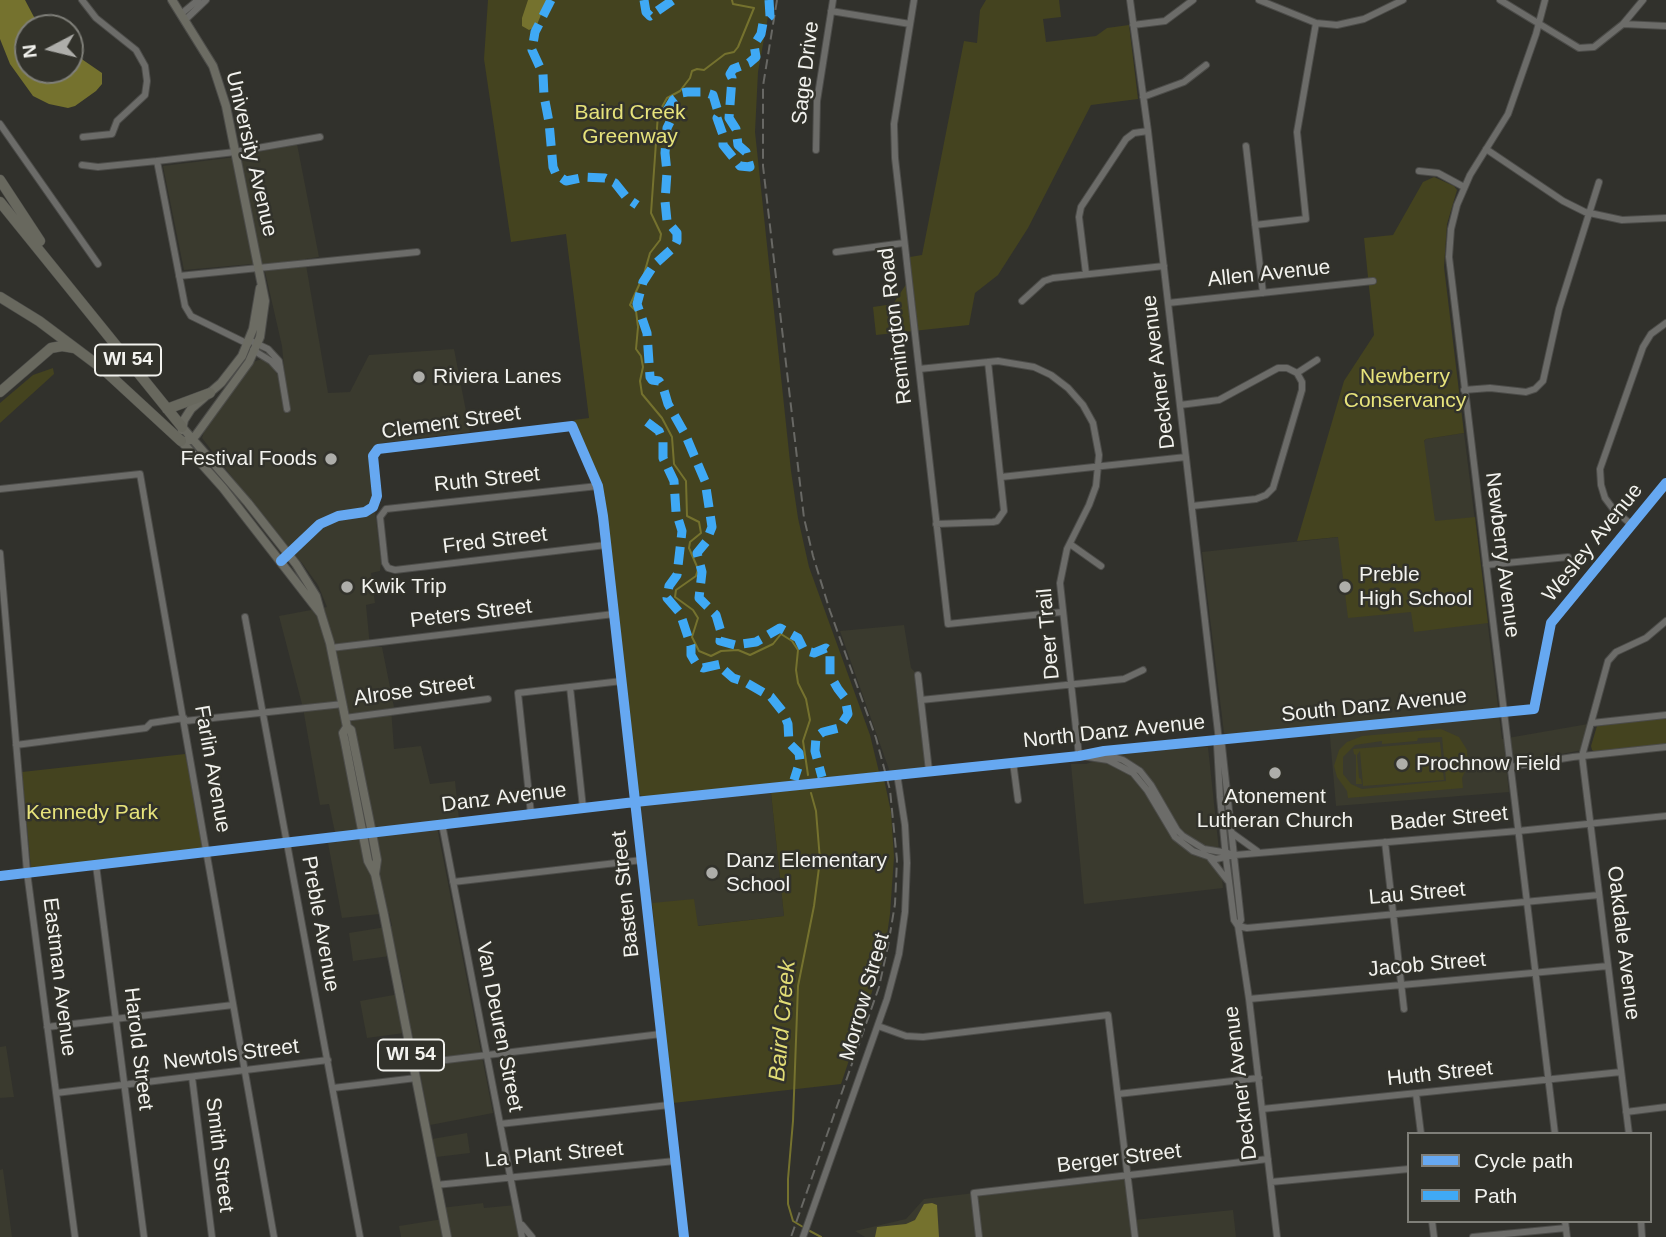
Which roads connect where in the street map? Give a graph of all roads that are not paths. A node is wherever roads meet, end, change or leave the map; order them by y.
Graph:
1 (82, 0) edge
2 (172, 0) edge
3 (198, 0) edge
4 (206, 0) edge
5 (833, 0) edge
6 (914, 0) edge
7 (1130, 0) edge
8 (1193, 0) edge
9 (1259, 0) edge
10 (1403, 0) edge
11 (1500, 0) edge
12 (1545, 0) edge
13 (1643, 0) edge
14 (831, 11) junction
15 (183, 17) junction
16 (1317, 23) junction
17 (910, 24) junction
18 (1539, 24) junction
19 (1623, 24) junction
20 (1133, 25) junction
21 (1666, 26) edge
22 (1206, 65) dead end
23 (1143, 97) junction
24 (0, 124) edge
25 (1148, 131) junction
26 (83, 137) dead end
27 (320, 137) dead end
28 (1246, 146) dead end
29 (1486, 149) junction
30 (817, 150) dead end
31 (236, 152) junction
32 (157, 161) junction
33 (82, 165) dead end
34 (1419, 171) dead end
35 (0, 180) edge
36 (1599, 183) dead end
37 (1464, 187) junction
38 (0, 202) edge
39 (1588, 213) junction
40 (1666, 218) edge
41 (1255, 225) junction
42 (904, 243) junction
43 (417, 252) dead end
44 (836, 252) dead end
45 (98, 264) dead end
46 (1164, 266) junction
47 (258, 268) junction
48 (1086, 274) junction
49 (179, 276) junction
50 (1373, 281) dead end
51 (67, 283) junction
52 (1263, 293) junction
53 (0, 297) edge
54 (1022, 301) dead end
55 (1168, 303) junction
56 (1666, 323) edge
57 (251, 345) junction
58 (79, 350) junction
59 (1317, 359) dead end
60 (988, 362) junction
61 (919, 369) junction
62 (1297, 373) junction
63 (1464, 390) junction
64 (0, 392) edge
65 (210, 393) junction
66 (1180, 405) junction
67 (167, 409) junction
68 (287, 409) dead end
69 (572, 426) joint
70 (182, 427) junction
71 (187, 440) junction
72 (1186, 457) junction
73 (1099, 466) junction
74 (1001, 477) junction
75 (1666, 483) edge
76 (598, 486) junction
77 (0, 489) edge
78 (1192, 506) junction
79 (936, 524) junction
80 (1632, 525) junction
81 (1069, 544) junction
82 (606, 545) junction
83 (0, 553) edge
84 (1568, 557) dead end
85 (285, 558) junction
86 (1486, 565) junction
87 (1101, 566) dead end
88 (388, 568) joint
89 (1062, 612) junction
90 (614, 614) junction
91 (244, 617) dead end
92 (1666, 621) edge
93 (331, 648) junction
94 (1143, 670) dead end
95 (918, 675) dead end
96 (622, 681) junction
97 (1071, 684) junction
98 (570, 687) junction
99 (488, 699) dead end
100 (921, 700) junction
101 (343, 704) junction
102 (1534, 709) joint
103 (1504, 712) junction
104 (263, 713) junction
105 (1666, 715) edge
106 (185, 719) junction
107 (346, 723) junction
108 (1592, 723) junction
109 (1219, 741) junction
110 (16, 745) junction
111 (1666, 747) edge
112 (1092, 752) junction
113 (1079, 756) junction
114 (1582, 756) junction
115 (1013, 762) junction
116 (1510, 768) junction
117 (929, 771) junction
118 (897, 774) junction
119 (1018, 800) dead end
120 (635, 802) junction
121 (583, 808) junction
122 (531, 814) junction
123 (1666, 816) edge
124 (442, 824) junction
125 (1591, 824) junction
126 (1518, 831) junction
127 (368, 833) junction
128 (1232, 833) junction
129 (288, 842) junction
130 (1385, 842) junction
131 (207, 852) junction
132 (1262, 853) junction
133 (1226, 855) junction
134 (1235, 855) junction
135 (1210, 858) junction
136 (642, 860) junction
137 (96, 865) junction
138 (27, 872) junction
139 (0, 876) edge
140 (453, 881) junction
141 (1229, 885) junction
142 (1600, 895) junction
143 (1526, 901) junction
144 (1394, 914) junction
145 (1238, 926) junction
146 (1608, 966) junction
147 (1535, 972) junction
148 (1402, 985) junction
149 (1249, 999) junction
150 (233, 1005) junction
151 (1404, 1009) dead end
152 (116, 1019) junction
153 (878, 1026) junction
154 (47, 1027) junction
155 (661, 1034) junction
156 (487, 1054) junction
157 (328, 1060) junction
158 (413, 1064) junction
159 (245, 1071) junction
160 (1621, 1072) junction
161 (192, 1077) junction
162 (416, 1078) junction
163 (1259, 1078) junction
164 (1548, 1081) junction
165 (125, 1085) junction
166 (333, 1088) junction
167 (56, 1093) junction
168 (1118, 1094) junction
169 (1416, 1094) junction
170 (669, 1105) junction
171 (1666, 1107) edge
172 (1262, 1109) junction
173 (1626, 1112) junction
174 (500, 1125) junction
175 (1421, 1132) edge
176 (1555, 1132) edge
177 (1629, 1132) edge
178 (1268, 1159) junction
179 (675, 1161) junction
180 (1407, 1169) edge
181 (1128, 1175) junction
182 (511, 1179) junction
183 (1271, 1182) junction
184 (436, 1185) junction
185 (518, 1216) junction
186 (1566, 1225) edge
187 (803, 1236) edge
188 (75, 1237) edge
189 (144, 1237) edge
190 (212, 1237) edge
191 (274, 1237) edge
192 (360, 1237) edge
193 (447, 1237) edge
194 (522, 1237) edge
195 (532, 1237) edge
196 (683, 1237) edge
197 (979, 1237) edge
198 (1135, 1237) edge
199 (1277, 1237) edge
200 (1473, 1237) edge
201 (1567, 1237) edge

1 - 26 street
2 - 15 main road, University Avenue
3 - 15 street
4 - 15 street
5 - 14 street, Sage Drive
6 - 17 street, Remington Road
7 - 20 street, Deckner Avenue
8 - 20 street
9 - 16 street
10 - 16 street
11 - 18 street
12 - 18 street, Newberry Avenue
13 - 19 street
14 - 17 street
14 - 30 street, Sage Drive
15 - 31 main road, University Avenue
16 - 41 street
17 - 42 street, Remington Road
18 - 19 street
18 - 29 street, Newberry Avenue
19 - 21 street
20 - 23 street, Deckner Avenue
22 - 23 street
23 - 25 street, Deckner Avenue
24 - 45 street
25 - 46 street, Deckner Avenue
25 - 48 street
27 - 31 street
28 - 41 street
29 - 37 street, Newberry Avenue
29 - 39 street
31 - 32 street
31 - 47 main road, University Avenue
32 - 33 street
32 - 49 street
34 - 37 street
35 - 51 highway
36 - 39 street
37 - 63 street, Newberry Avenue
38 - 51 highway, WI 54
39 - 40 street
39 - 63 street
41 - 52 street
42 - 44 street
42 - 61 street, Remington Road
43 - 47 street
46 - 48 street
46 - 55 street, Deckner Avenue
47 - 49 street
47 - 57 main road, University Avenue
48 - 54 street
49 - 57 street
50 - 52 street, Allen Avenue
51 - 67 highway, WI 54
52 - 55 street, Allen Avenue
53 - 58 highway, WI 54
55 - 66 street, Deckner Avenue
56 - 80 street
57 - 65 main road
57 - 68 street
57 - 71 main road
58 - 64 highway
58 - 71 highway, WI 54
59 - 62 street
60 - 61 street, Deer Trail
60 - 73 street, Deer Trail
60 - 74 street
61 - 79 street, Remington Road
62 - 66 street
62 - 78 street
63 - 86 street, Newberry Avenue
65 - 67 highway
65 - 70 main road
66 - 72 street, Deckner Avenue
67 - 70 highway, WI 54
69 - 76 street, Basten Street
69 - 85 street, Clement Street
70 - 71 main road, WI 54
71 - 85 main road, WI 54
72 - 73 street
72 - 78 street, Deckner Avenue
73 - 74 street
73 - 81 street, Deer Trail
74 - 79 street
75 - 80 street, Wesley Avenue
76 - 82 street, Basten Street
76 - 88 street, Ruth Street
77 - 106 street, Farlin Avenue
78 - 109 street, Deckner Avenue
79 - 89 street, Remington Road
80 - 102 street, Wesley Avenue
81 - 87 street
81 - 89 street, Deer Trail
82 - 88 street, Fred Street
82 - 90 street, Basten Street
83 - 110 street, Eastman Avenue
84 - 86 street
85 - 93 main road, WI 54
86 - 103 street, Newberry Avenue
89 - 97 street, Deer Trail
90 - 93 street, Peters Street
90 - 96 street, Basten Street
91 - 104 street, Preble Avenue
92 - 108 street
93 - 101 main road, WI 54
94 - 97 street
95 - 100 street
96 - 98 street
96 - 120 street, Basten Street
97 - 100 street
97 - 113 street, Deer Trail
98 - 121 street
98 - 122 street
99 - 107 street, Alrose Street
100 - 117 street
101 - 104 street
101 - 107 main road, WI 54
102 - 103 street, South Danz Avenue
103 - 109 street, South Danz Avenue
103 - 116 street, Newberry Avenue
104 - 106 street
104 - 129 street, Preble Avenue
105 - 108 street
106 - 110 street
106 - 131 street, Farlin Avenue
107 - 127 main road, WI 54
108 - 114 street
109 - 112 street, North Danz Avenue
109 - 128 street, Deckner Avenue
109 - 133 street, Deckner Avenue
110 - 138 street, Eastman Avenue
111 - 114 street
112 - 113 street, North Danz Avenue
112 - 133 street
113 - 115 street, North Danz Avenue
113 - 135 street
114 - 116 street
114 - 125 street, Oakdale Avenue
115 - 117 street, Danz Avenue
115 - 119 street
116 - 126 street, Newberry Avenue
117 - 118 street, Danz Avenue
118 - 120 street, Danz Avenue
118 - 153 street, Morrow Street
120 - 121 street, Danz Avenue
120 - 136 street, Basten Street
121 - 122 street, Danz Avenue
122 - 124 street, Danz Avenue
123 - 125 street, Bader Street
124 - 127 street, Danz Avenue
124 - 140 street, Van Deuren Street
125 - 126 street, Bader Street
125 - 142 street, Oakdale Avenue
126 - 130 street, Bader Street
126 - 143 street, Newberry Avenue
127 - 129 street, Danz Avenue
127 - 158 main road, WI 54
128 - 132 street
128 - 134 street, Deckner Avenue
129 - 131 street, Danz Avenue
129 - 157 street, Preble Avenue
130 - 132 street, Bader Street
130 - 144 street
131 - 137 street, Danz Avenue
131 - 150 street, Farlin Avenue
132 - 134 street, Bader Street
133 - 134 street
133 - 135 street
133 - 141 street, Deckner Avenue
134 - 145 street, Deckner Avenue
135 - 141 street
136 - 140 street
136 - 155 street, Basten Street
137 - 138 street, Danz Avenue
137 - 152 street, Harold Street
138 - 139 street, Danz Avenue
138 - 154 street, Eastman Avenue
140 - 156 street, Van Deuren Street
141 - 145 street, Deckner Avenue
142 - 143 street, Lau Street
142 - 146 street, Oakdale Avenue
143 - 144 street, Lau Street
143 - 147 street, Newberry Avenue
144 - 145 street, Lau Street
144 - 148 street
145 - 149 street, Deckner Avenue
146 - 147 street, Jacob Street
146 - 160 street, Oakdale Avenue
147 - 148 street, Jacob Street
147 - 164 street, Newberry Avenue
148 - 149 street, Jacob Street
148 - 151 street
149 - 163 street, Deckner Avenue
150 - 152 street
150 - 159 street, Farlin Avenue
152 - 154 street
152 - 165 street, Harold Street
153 - 168 street
153 - 187 street, Morrow Street
154 - 167 street, Eastman Avenue
155 - 156 street
155 - 170 street, Basten Street
156 - 158 street
156 - 174 street, Van Deuren Street
157 - 159 street, Newtols Street
157 - 166 street, Preble Avenue
158 - 162 main road, WI 54
159 - 161 street, Newtols Street
159 - 191 street, Farlin Avenue
160 - 164 street, Huth Street
160 - 173 street, Oakdale Avenue
161 - 165 street, Newtols Street
161 - 190 street, Smith Street
162 - 166 street
162 - 184 main road, WI 54
163 - 168 street
163 - 172 street, Deckner Avenue
164 - 169 street, Huth Street
164 - 176 street, Newberry Avenue
165 - 167 street, Newtols Street
165 - 189 street, Harold Street
166 - 192 street, Preble Avenue
167 - 188 street, Eastman Avenue
168 - 181 street
169 - 172 street, Huth Street
169 - 175 street
170 - 174 street
170 - 179 street, Basten Street
171 - 173 street
172 - 178 street, Deckner Avenue
173 - 177 street, Oakdale Avenue
174 - 182 street, Van Deuren Street
178 - 181 street, Berger Street
178 - 183 street, Deckner Avenue
179 - 182 street, La Plant Street
179 - 196 street, Basten Street
180 - 183 street
181 - 197 street, Berger Street
181 - 198 street
182 - 184 street, La Plant Street
182 - 185 street, Van Deuren Street
183 - 199 street, Deckner Avenue
184 - 193 main road, WI 54
185 - 194 street, Van Deuren Street
185 - 195 street
186 - 200 street
186 - 201 street

